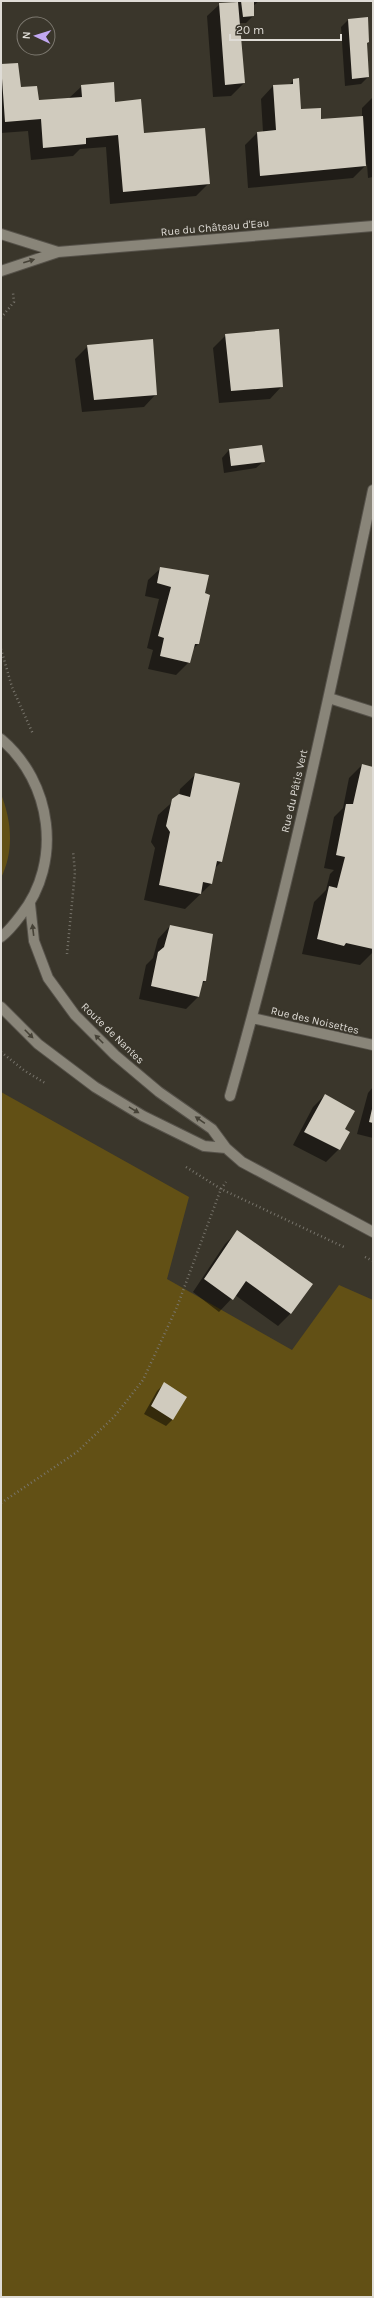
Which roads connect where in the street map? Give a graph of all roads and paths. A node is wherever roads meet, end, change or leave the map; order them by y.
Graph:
1 (373, 226) edge
2 (1, 234) edge
3 (58, 252) junction
4 (1, 271) edge
5 (373, 490) edge
6 (329, 698) junction
7 (373, 712) edge
8 (1, 739) edge
9 (30, 904) junction
10 (1, 937) edge
11 (1, 1007) edge
12 (252, 1018) junction
13 (373, 1045) edge
14 (230, 1096) dead end
15 (226, 1148) junction
16 (242, 1162) junction
17 (373, 1232) edge
18 (1, 1503) edge

1 - 3 street, Rue du Château d'Eau
2 - 3 street, Rue du Château d'Eau
4 -> 3 street, Rue du Château d'Eau
5 - 6 street, Rue du Pâtis Vert
6 - 7 street
6 - 12 street, Rue du Pâtis Vert
8 - 9 street
9 - 10 street
15 -> 9 street, Route de Nantes
11 -> 15 street
12 - 13 street, Rue des Noisettes
12 - 14 street, Rue du Pâtis Vert
15 - 16 street, Route de Nantes
16 - 17 street, Route de Nantes
16 - 18 path

